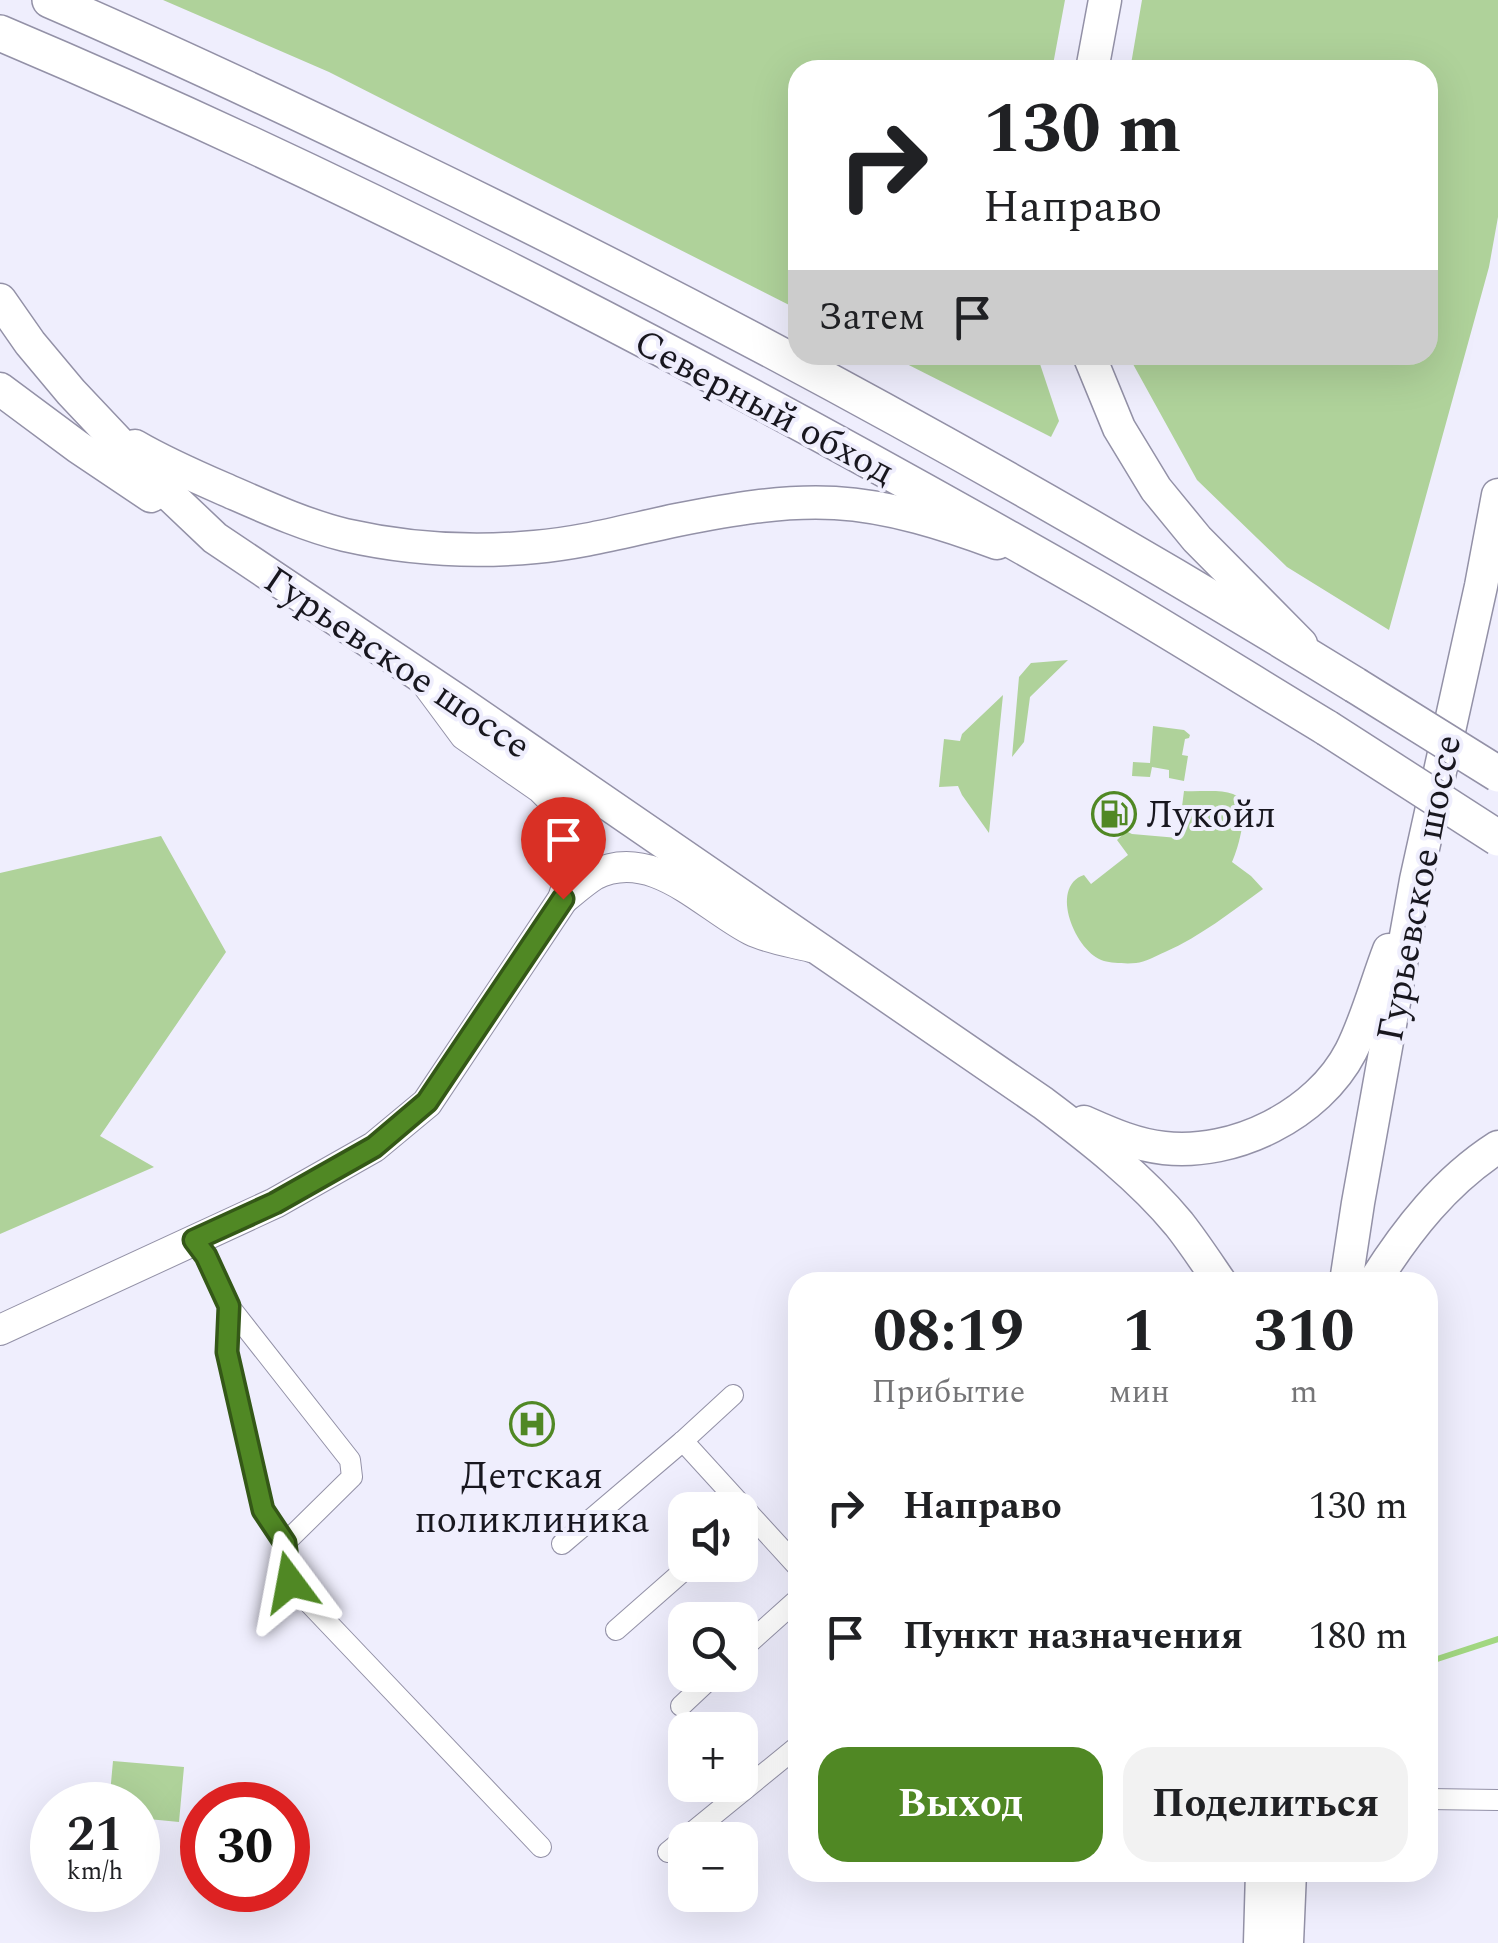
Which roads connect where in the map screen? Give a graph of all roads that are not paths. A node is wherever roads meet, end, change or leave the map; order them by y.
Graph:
1 (50, 0) edge
2 (1105, 0) edge
3 (0, 33) edge
4 (1094, 60) edge
5 (0, 300) edge
6 (788, 358) edge
7 (801, 365) edge
8 (1093, 365) edge
9 (0, 388) edge
10 (110, 431) junction
11 (1498, 495) edge
12 (214, 538) junction
13 (1096, 588) junction
14 (1322, 665) junction
15 (423, 678) junction
16 (1498, 774) edge
17 (1498, 838) edge
18 (1416, 880) junction
19 (563, 899) junction
20 (814, 948) junction
21 (1043, 1103) junction
22 (1498, 1147) edge
23 (194, 1240) junction
24 (1213, 1272) edge
25 (1348, 1272) edge
26 (1381, 1272) edge
27 (229, 1306) junction
28 (0, 1330) edge
29 (733, 1395) dead end
30 (683, 1441) junction
31 (723, 1492) edge
32 (758, 1530) edge
33 (285, 1543) junction
34 (562, 1544) dead end
35 (788, 1556) edge
36 (671, 1582) edge
37 (788, 1607) edge
38 (616, 1630) dead end
39 (758, 1635) edge
40 (695, 1692) edge
41 (680, 1706) dead end
42 (788, 1754) edge
43 (1438, 1799) edge
44 (1498, 1800) edge
45 (705, 1822) edge
46 (542, 1847) dead end
47 (1262, 1882) edge
48 (1290, 1882) edge
49 (1260, 1943) edge
50 (1287, 1943) edge

1 - 6 highway, Северный обход
2 - 4 main road
3 - 13 highway, Северный обход
5 - 10 main road, Гурьевское шоссе
7 - 14 highway, Северный обход
8 - 14 main road
9 - 12 main road
10 - 12 main road, Гурьевское шоссе
10 - 13 main road
11 - 18 main road, Гурьевское шоссе
12 - 15 main road, Гурьевское шоссе
13 - 17 highway, Северный обход, bridge
14 - 16 highway, Северный обход, bridge
15 - 19 main road
15 - 20 main road, Гурьевское шоссе
18 - 21 main road
18 - 25 main road, Гурьевское шоссе
19 - 20 main road
19 - 23 main road
20 - 21 main road, Гурьевское шоссе
21 - 24 main road
22 - 26 main road
23 - 27 street
23 - 28 main road
27 - 33 street
27 - 33 street
29 - 30 street
30 - 31 street
30 - 34 street
32 - 35 street
33 - 46 street
36 - 38 street
37 - 39 street
40 - 41 street
42 - 45 street
43 - 44 street
47 - 49 main road
48 - 50 main road

